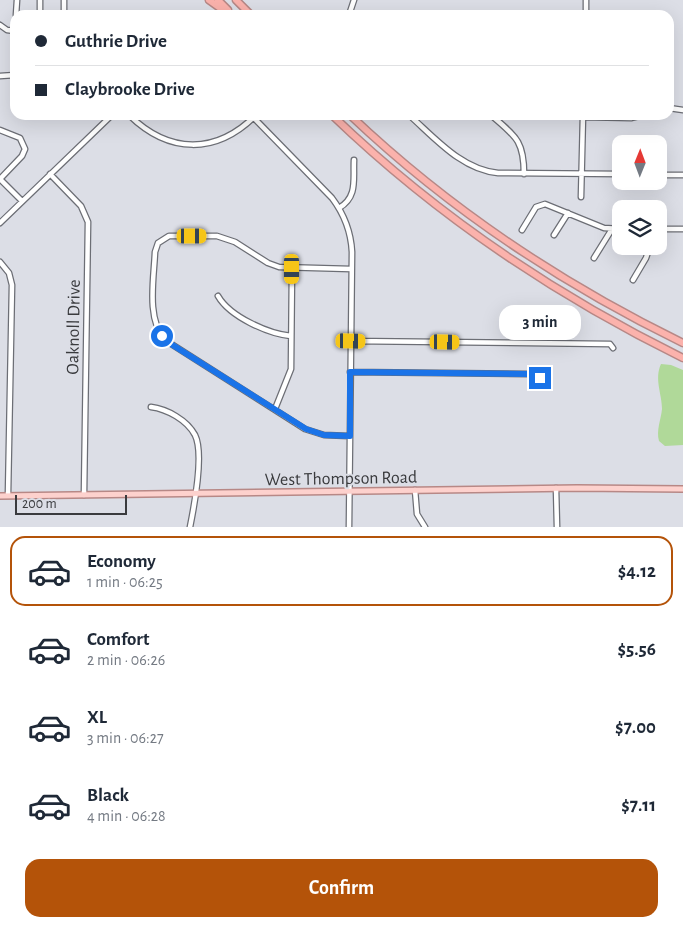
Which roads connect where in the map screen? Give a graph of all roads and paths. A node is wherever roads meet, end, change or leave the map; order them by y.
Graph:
1 (209, 0) edge
2 (218, 0) edge
3 (236, 0) edge
4 (224, 10) edge
5 (227, 10) edge
6 (246, 10) edge
7 (107, 120) edge
8 (134, 120) edge
9 (250, 120) edge
10 (259, 120) edge
11 (338, 120) edge
12 (356, 120) edge
13 (415, 120) edge
14 (496, 120) edge
15 (583, 120) edge
16 (0, 130) edge
17 (354, 160) dead end
18 (50, 174) junction
19 (524, 174) junction
20 (582, 174) junction
21 (612, 174) edge
22 (668, 175) edge
23 (683, 175) edge
24 (0, 179) edge
25 (581, 196) dead end
26 (22, 202) junction
27 (339, 208) junction
28 (568, 213) junction
29 (0, 223) edge
30 (612, 229) joint
31 (667, 229) edge
32 (683, 229) edge
33 (522, 230) dead end
34 (554, 235) dead end
35 (647, 255) edge
36 (594, 258) dead end
37 (0, 262) edge
38 (292, 269) junction
39 (351, 269) junction
40 (633, 280) dead end
41 (218, 296) dead end
42 (292, 336) junction
43 (351, 341) junction
44 (683, 342) edge
45 (613, 348) dead end
46 (683, 358) edge
47 (350, 372) junction
48 (540, 378) dead end
49 (151, 407) dead end
50 (275, 409) junction
51 (350, 436) junction
52 (556, 488) junction
53 (683, 489) edge
54 (415, 490) junction
55 (348, 491) junction
56 (196, 494) junction
57 (84, 495) junction
58 (0, 496) edge
59 (8, 496) junction
60 (190, 527) edge
61 (349, 527) edge
62 (425, 527) edge
63 (557, 527) edge

1 - 4 highway
2 - 5 highway
3 - 6 highway
7 - 18 street
8 - 9 street
10 - 27 street
11 - 46 highway
12 - 44 highway
13 - 19 street
14 - 19 street
15 - 20 street
16 - 24 street
17 - 27 street
18 - 26 street
18 - 57 street, Oaknoll Drive
19 - 20 street
20 - 21 street
20 - 25 street
22 - 23 street
24 - 26 street
26 - 29 street
27 - 39 street
28 - 30 street
28 - 33 street
28 - 34 street
30 - 36 street
31 - 32 street
35 - 40 street
37 - 59 street
38 - 39 street
38 - 42 street
38 - 50 street
39 - 43 street
41 - 42 street
42 - 50 street
43 - 45 street
43 - 47 street
47 - 48 street
47 - 51 street
49 - 56 street
50 - 51 street
51 - 55 street
52 - 53 main road, West Thompson Road
52 - 54 main road, West Thompson Road
52 - 63 street
54 - 55 main road, West Thompson Road
54 - 62 street
55 - 56 main road, West Thompson Road
55 - 61 street
56 - 57 main road, West Thompson Road
56 - 60 street
57 - 59 main road, West Thompson Road
58 - 59 main road, West Thompson Road

